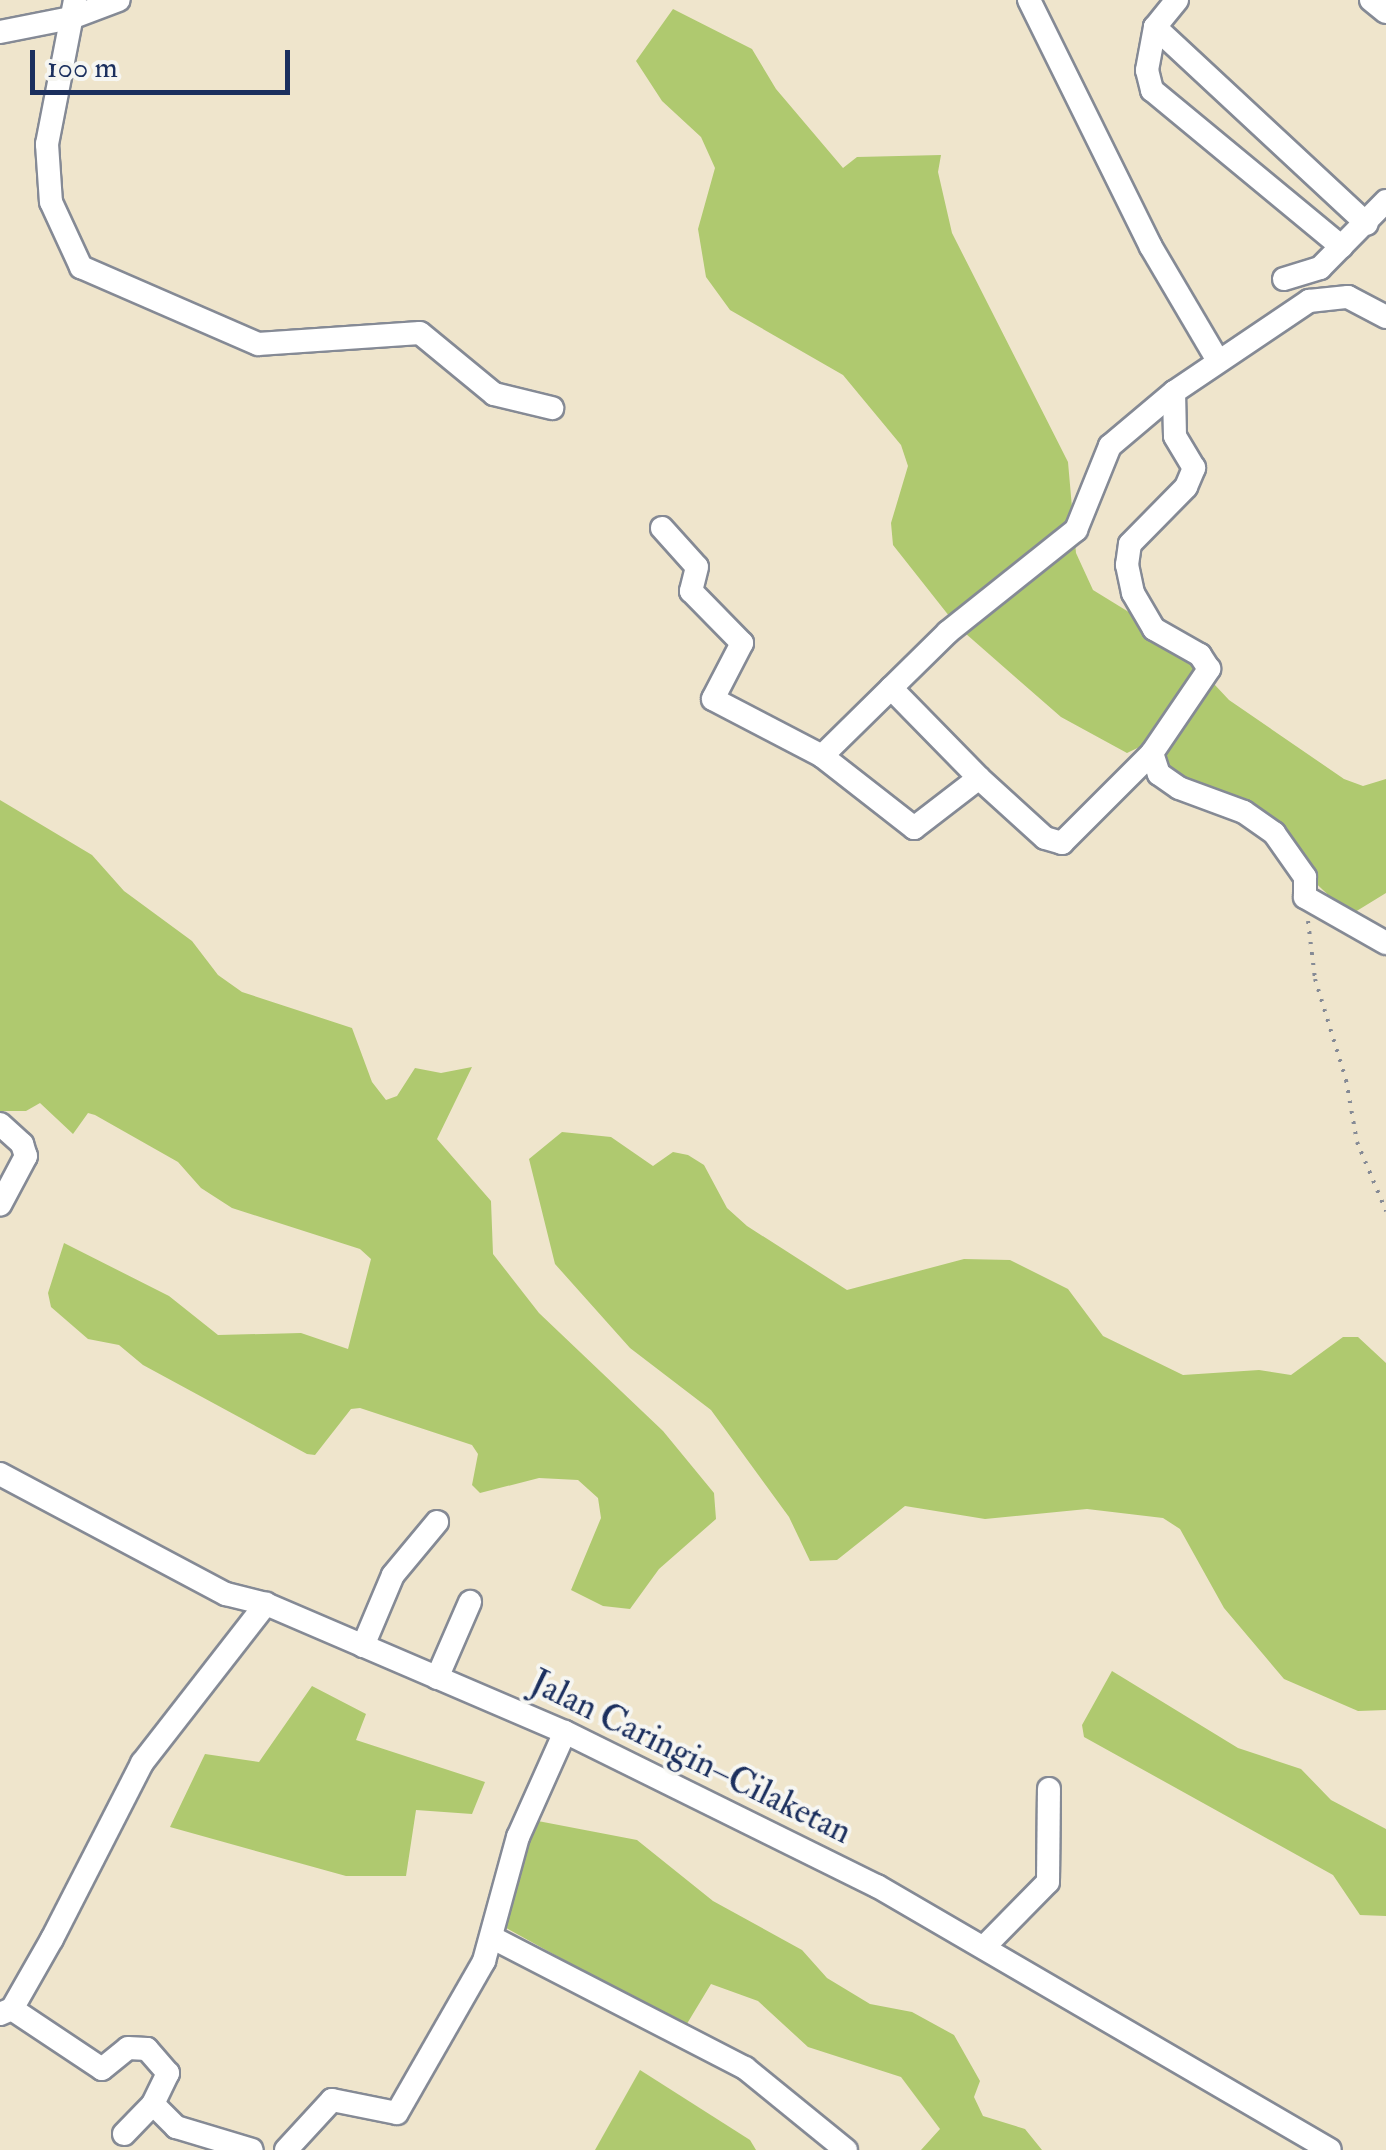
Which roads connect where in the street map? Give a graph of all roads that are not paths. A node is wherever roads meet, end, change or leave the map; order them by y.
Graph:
1 (119, 0) edge
2 (1028, 0) edge
3 (1177, 0) edge
4 (1371, 0) edge
5 (73, 9) edge
6 (1386, 12) edge
7 (1155, 27) junction
8 (0, 32) edge
9 (1386, 201) edge
10 (1367, 224) junction
11 (1342, 247) junction
12 (1284, 278) dead end
13 (1386, 318) edge
14 (1218, 359) junction
15 (1174, 392) junction
16 (552, 408) dead end
17 (662, 528) dead end
18 (891, 688) junction
19 (1152, 754) junction
20 (822, 756) junction
21 (980, 778) junction
22 (1386, 943) edge
23 (0, 1124) edge
24 (0, 1205) edge
25 (0, 1474) edge
26 (437, 1522) dead end
27 (470, 1602) dead end
28 (266, 1604) junction
29 (363, 1646) junction
30 (437, 1678) junction
31 (564, 1732) junction
32 (1049, 1789) dead end
33 (493, 1938) junction
34 (986, 1945) junction
35 (6, 2012) edge
36 (153, 2104) junction
37 (124, 2134) dead end
38 (252, 2150) edge
39 (286, 2150) edge
40 (846, 2150) edge
41 (1330, 2150) edge

1 - 5 street
2 - 14 street
3 - 7 street
4 - 6 street
5 - 8 street
5 - 16 street
7 - 10 street
7 - 11 street
9 - 10 street
10 - 11 street
11 - 12 street
13 - 14 street
14 - 15 street
15 - 18 street
15 - 19 street
17 - 20 street
18 - 20 street
18 - 21 street
19 - 21 street
19 - 22 street
20 - 21 street
23 - 24 street
25 - 28 street, Jalan Caringin–Cilaketan
26 - 29 street
27 - 30 street
28 - 29 street, Jalan Caringin–Cilaketan
28 - 35 street
29 - 30 street, Jalan Caringin–Cilaketan
30 - 31 street, Jalan Caringin–Cilaketan
31 - 33 street
31 - 34 street, Jalan Caringin–Cilaketan
32 - 34 street
33 - 39 street
33 - 40 street
34 - 41 street, Jalan Caringin–Cilaketan
35 - 36 street
36 - 37 street
36 - 38 street

